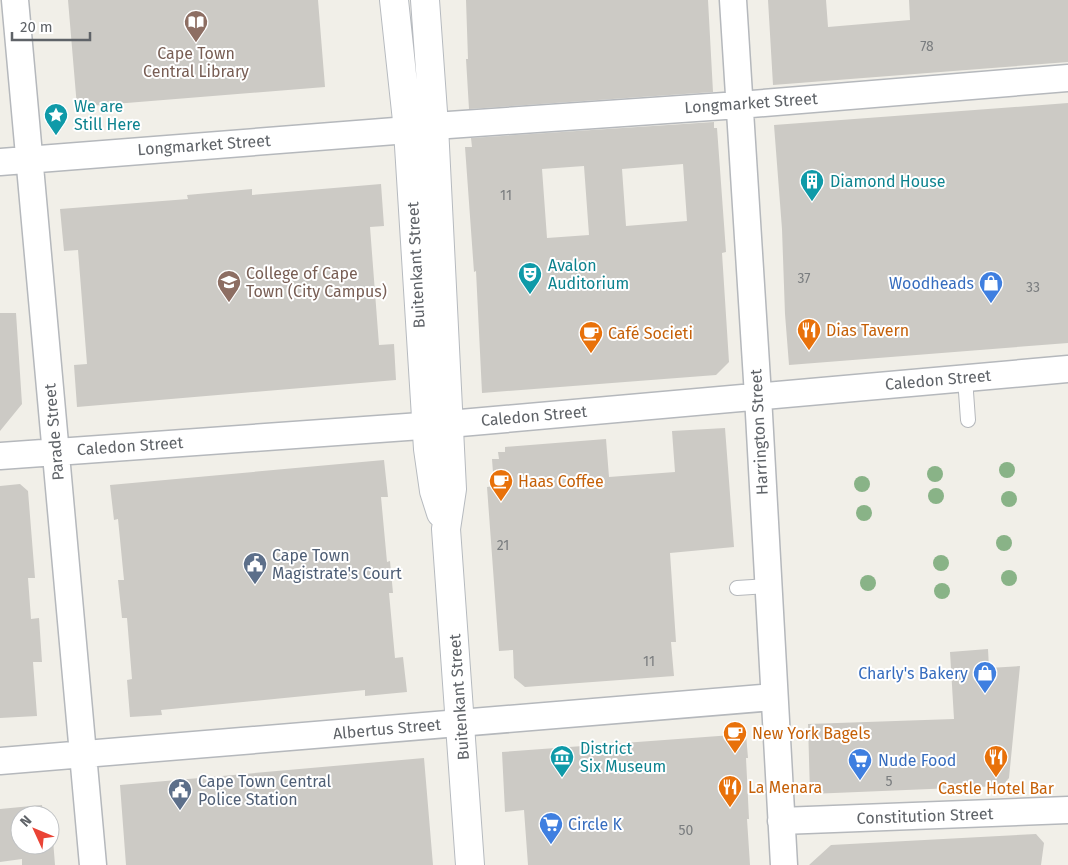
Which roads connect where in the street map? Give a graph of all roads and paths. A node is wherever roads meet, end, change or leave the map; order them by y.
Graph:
1 (15, 0) edge
2 (394, 0) edge
3 (425, 0) edge
4 (733, 0) edge
5 (1068, 78) edge
6 (739, 104) junction
7 (421, 128) junction
8 (30, 159) junction
9 (0, 162) edge
10 (1068, 369) edge
11 (965, 378) junction
12 (758, 396) junction
13 (968, 420) dead end
14 (437, 424) junction
15 (56, 451) junction
16 (0, 456) edge
17 (768, 586) junction
18 (737, 588) dead end
19 (774, 697) junction
20 (461, 723) junction
21 (83, 755) junction
22 (0, 761) edge
23 (1068, 810) edge
24 (781, 822) junction
25 (93, 865) edge
26 (470, 865) edge
27 (784, 865) edge

1 - 8 street, Parade Street
2 - 7 main road, Buitenkant Street
3 - 7 main road, Buitenkant Street
4 - 6 street, Harrington Street
5 - 6 street, Longmarket Street
6 - 7 street, Longmarket Street
6 - 12 street, Harrington Street
7 - 8 street, Longmarket Street
7 - 14 main road, Buitenkant Street
8 - 9 street, Longmarket Street
8 - 15 street, Parade Street
10 - 11 street, Caledon Street
11 - 12 street, Caledon Street
11 - 13 lane
12 - 14 street, Caledon Street
12 - 17 street, Harrington Street
14 - 15 street, Caledon Street
14 - 20 main road, Buitenkant Street
15 - 16 street, Caledon Street
15 - 21 street, Parade Street
17 - 18 lane
17 - 19 street, Harrington Street
19 - 20 street, Albertus Street
19 - 24 street, Harrington Street
20 - 21 street, Albertus Street
20 - 26 main road, Buitenkant Street
21 - 22 street, Albertus Street
21 - 25 street, Parade Street
23 - 24 street, Constitution Street
24 - 27 street, Harrington Street

